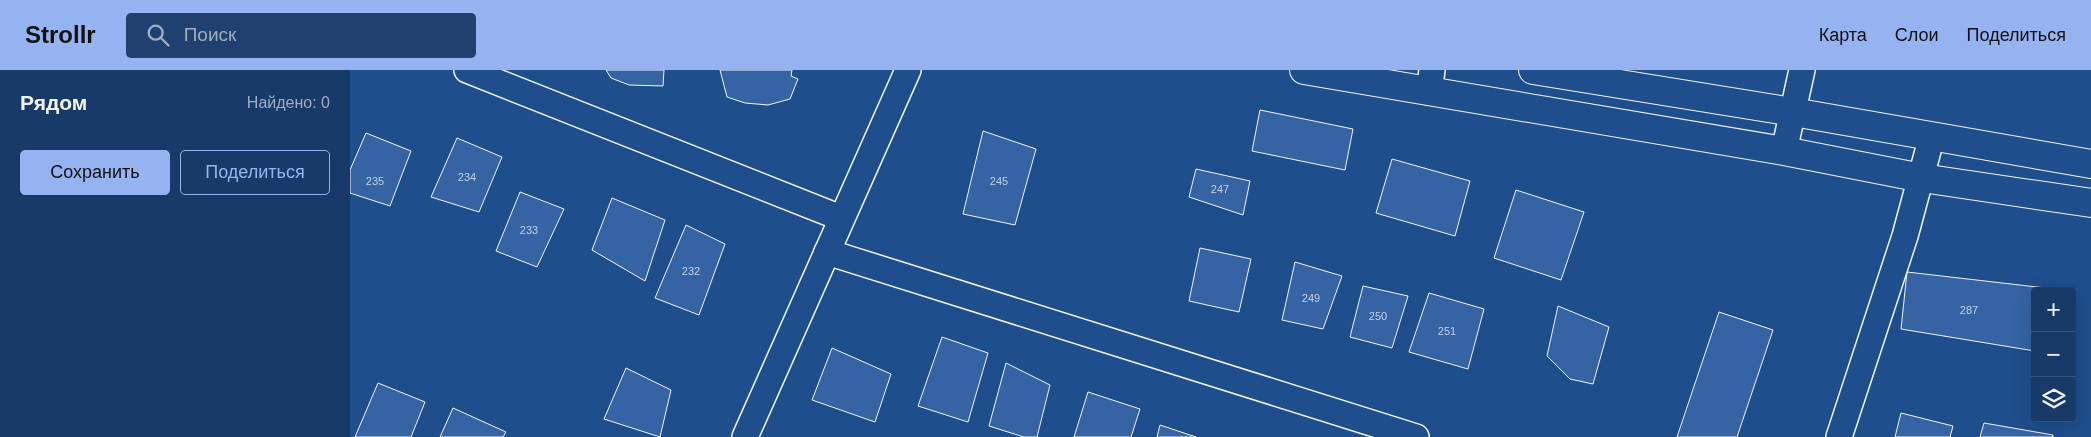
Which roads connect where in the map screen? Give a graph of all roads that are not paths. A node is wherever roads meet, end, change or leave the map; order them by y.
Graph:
1 (467, 70) edge
2 (908, 70) edge
3 (1304, 70) edge
4 (1533, 70) edge
5 (1802, 70) edge
6 (1430, 81) edge
7 (1793, 112) junction
8 (1932, 136) junction
9 (1784, 151) junction
10 (2091, 164) edge
11 (1922, 178) junction
12 (2091, 203) edge
13 (841, 218) junction
14 (827, 252) junction
15 (745, 437) edge
16 (1416, 437) edge
17 (1839, 437) edge

1 - 13 street
2 - 13 street
3 - 6 street
4 - 7 street
5 - 7 street
6 - 9 street
7 - 8 street
7 - 9 street
8 - 10 street
8 - 11 street
9 - 11 street
11 - 12 street
11 - 17 street
13 - 14 street
14 - 15 street
14 - 16 street

